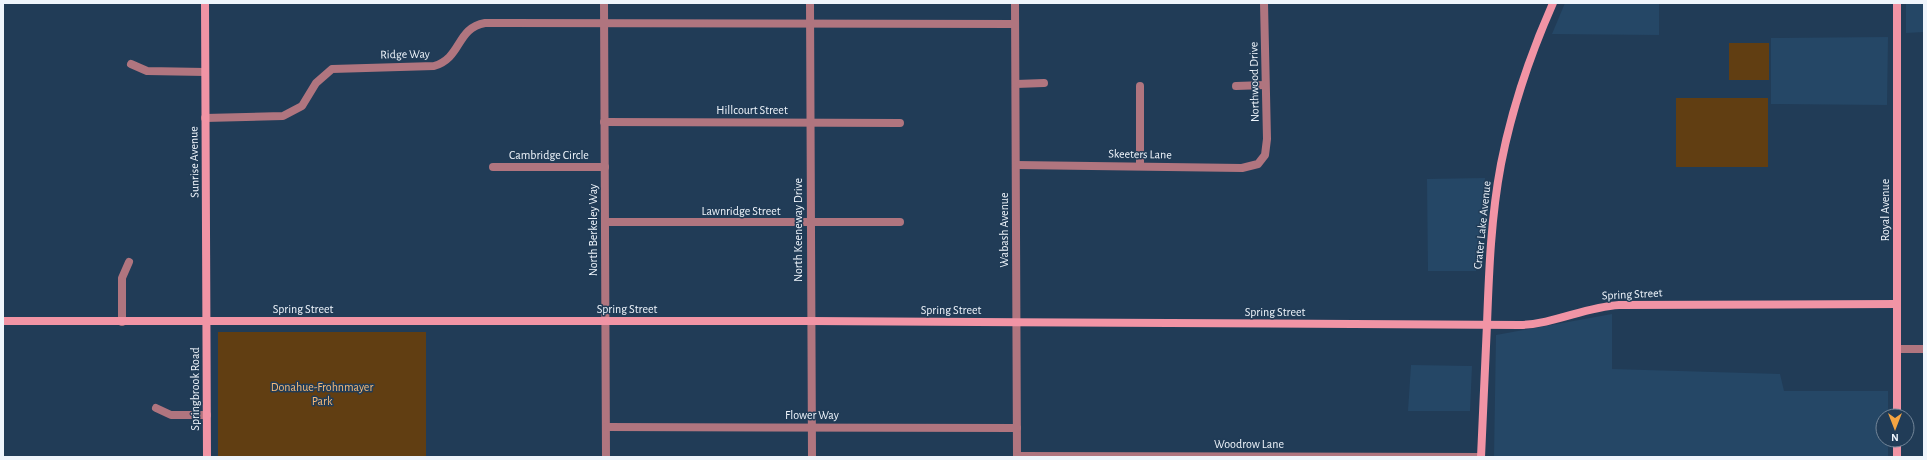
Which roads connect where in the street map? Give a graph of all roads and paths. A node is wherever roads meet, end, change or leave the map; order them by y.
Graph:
1 (205, 3) edge
2 (604, 3) edge
3 (810, 3) edge
4 (1015, 3) edge
5 (1264, 3) edge
6 (1553, 3) edge
7 (1897, 3) edge
8 (604, 23) junction
9 (810, 24) junction
10 (1015, 24) junction
11 (131, 64) dead end
12 (205, 72) junction
13 (1044, 83) dead end
14 (1016, 84) junction
15 (1265, 85) junction
16 (1140, 86) dead end
17 (1236, 86) dead end
18 (205, 118) junction
19 (604, 122) junction
20 (810, 122) junction
21 (900, 123) dead end
22 (1262, 161) joint
23 (1016, 165) junction
24 (1140, 166) junction
25 (493, 167) dead end
26 (605, 167) junction
27 (605, 222) junction
28 (900, 222) dead end
29 (810, 223) junction
30 (129, 262) dead end
31 (1897, 304) junction
32 (3, 321) edge
33 (208, 321) junction
34 (606, 321) junction
35 (811, 321) junction
36 (122, 322) junction
37 (1016, 323) junction
38 (1486, 326) junction
39 (1897, 349) junction
40 (1924, 349) edge
41 (156, 408) dead end
42 (1897, 408) edge
43 (207, 415) junction
44 (606, 427) junction
45 (812, 427) junction
46 (1017, 428) junction
47 (1017, 456) edge
48 (207, 457) edge
49 (606, 457) edge
50 (812, 457) edge
51 (1177, 457) edge
52 (1481, 457) edge

1 - 12 street, Sunrise Avenue
2 - 8 street, North Berkeley Way
3 - 9 street, North Keeneway Drive
4 - 10 street, Wabash Avenue
5 - 15 street, Northwood Drive
6 - 38 street, Crater Lake Avenue
7 - 31 street, Royal Avenue
8 - 9 street, Ridge Way
8 - 18 street, Ridge Way
8 - 19 street, North Berkeley Way
9 - 10 street, Ridge Way
9 - 20 street, North Keeneway Drive
10 - 14 street, Wabash Avenue
11 - 12 street
12 - 18 street, Sunrise Avenue
13 - 14 street
14 - 23 street, Wabash Avenue
15 - 17 street
15 - 22 street, Northwood Drive
16 - 24 street
18 - 33 street, Sunrise Avenue
19 - 20 street, Hillcourt Street
19 - 26 street, North Berkeley Way
20 - 21 street, Hillcourt Street
20 - 29 street, North Keeneway Drive
22 - 24 street, Skeeters Lane
23 - 24 street, Skeeters Lane
23 - 37 street, Wabash Avenue
25 - 26 street, Cambridge Circle
26 - 27 street, North Berkeley Way
27 - 29 street, Lawnridge Street
27 - 34 street, North Berkeley Way
28 - 29 street, Lawnridge Street
29 - 35 street, North Keeneway Drive
30 - 36 street
31 - 38 street, Spring Street
31 - 39 street, Royal Avenue
32 - 36 street, Spring Street
33 - 34 street, Spring Street
33 - 36 street, Spring Street
33 - 43 street, Springbrook Road
34 - 35 street, Spring Street
34 - 44 street, North Berkeley Way
35 - 37 street, Spring Street
35 - 45 street, North Keeneway Drive
37 - 38 street, Spring Street
37 - 46 street, Wabash Avenue
38 - 52 street, Crater Lake Avenue
39 - 40 street
39 - 42 street, Royal Avenue
41 - 43 street
43 - 48 street, Springbrook Road
44 - 45 street, Flower Way
44 - 49 street, North Berkeley Way
45 - 46 street, Flower Way
45 - 50 street, North Keeneway Drive
46 - 47 street, Wabash Avenue
47 - 51 street, Woodrow Lane
51 - 52 street, Woodrow Lane

